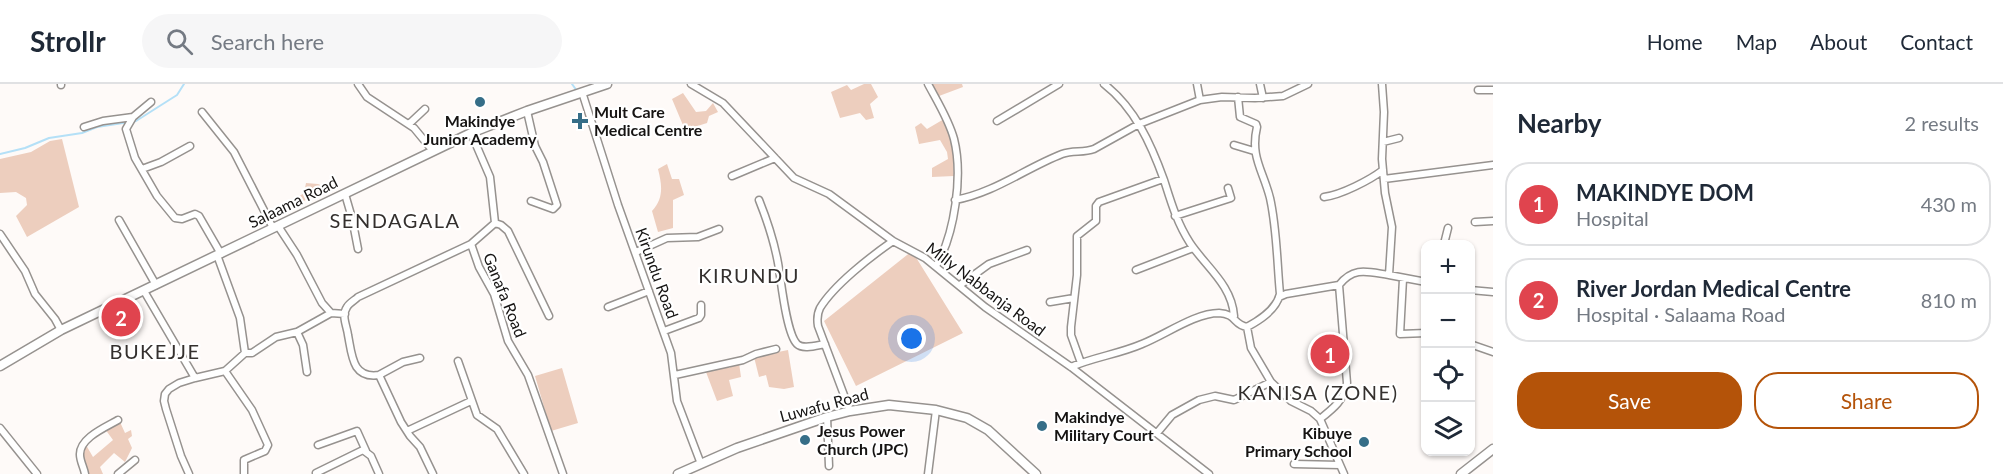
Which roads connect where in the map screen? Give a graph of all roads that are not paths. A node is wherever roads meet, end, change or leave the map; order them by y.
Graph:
1 (358, 84) edge
2 (606, 84) edge
3 (691, 84) edge
4 (928, 84) edge
5 (1059, 84) edge
6 (1104, 84) edge
7 (1197, 84) edge
8 (1260, 84) edge
9 (1308, 84) edge
10 (1382, 84) edge
11 (1478, 90) dead end
12 (1493, 90) edge
13 (582, 92) junction
14 (1238, 97) junction
15 (1263, 98) junction
16 (1200, 100) junction
17 (151, 102) dead end
18 (425, 109) dead end
19 (527, 111) junction
20 (202, 112) dead end
21 (132, 118) junction
22 (997, 121) dead end
23 (409, 124) junction
24 (1139, 124) junction
25 (84, 127) dead end
26 (471, 133) junction
27 (1399, 138) dead end
28 (1383, 142) junction
29 (1234, 145) dead end
30 (190, 146) dead end
31 (433, 151) junction
32 (1254, 151) junction
33 (775, 158) junction
34 (1493, 165) edge
35 (142, 169) junction
36 (1383, 170) junction
37 (732, 176) dead end
38 (1384, 178) junction
39 (1163, 179) junction
40 (1228, 188) dead end
41 (345, 194) junction
42 (1324, 196) dead end
43 (759, 200) dead end
44 (955, 200) junction
45 (531, 201) dead end
46 (1175, 216) junction
47 (119, 220) dead end
48 (1475, 222) dead end
49 (1493, 222) edge
50 (495, 223) junction
51 (275, 227) junction
52 (1448, 228) dead end
53 (719, 229) dead end
54 (0, 234) edge
55 (1445, 240) edge
56 (893, 241) junction
57 (471, 244) junction
58 (1193, 248) junction
59 (358, 249) dead end
60 (1027, 250) dead end
61 (636, 252) junction
62 (219, 254) junction
63 (936, 266) junction
64 (1136, 270) dead end
65 (1389, 275) junction
66 (1403, 279) junction
67 (1421, 281) edge
68 (156, 285) junction
69 (960, 285) junction
70 (1339, 285) junction
71 (1475, 290) edge
72 (144, 291) junction
73 (649, 291) junction
74 (1493, 292) edge
75 (1279, 297) junction
76 (1074, 298) junction
77 (1050, 302) dead end
78 (701, 305) dead end
79 (608, 307) dead end
80 (331, 313) junction
81 (345, 314) junction
82 (549, 316) dead end
83 (1234, 316) junction
84 (1247, 327) junction
85 (61, 330) junction
86 (664, 331) junction
87 (297, 332) junction
88 (1421, 333) edge
89 (825, 344) junction
90 (1475, 347) edge
91 (776, 349) dead end
92 (1493, 352) edge
93 (245, 353) junction
94 (420, 358) dead end
95 (458, 362) dead end
96 (1081, 363) junction
97 (0, 366) edge
98 (1071, 367) junction
99 (225, 371) junction
100 (307, 372) dead end
101 (379, 375) junction
102 (675, 375) junction
103 (195, 378) junction
104 (1271, 382) junction
105 (471, 401) junction
106 (936, 410) junction
107 (850, 411) junction
108 (827, 417) junction
109 (1320, 419) junction
110 (118, 420) dead end
111 (0, 429) edge
112 (407, 431) junction
113 (1157, 433) junction
114 (318, 446) dead end
115 (1493, 449) edge
116 (366, 451) junction
117 (135, 460) dead end
118 (701, 464) junction
119 (1294, 464) dead end
120 (1340, 465) junction
121 (829, 466) dead end
122 (316, 473) edge
123 (37, 474) edge
124 (85, 474) edge
125 (118, 474) edge
126 (189, 474) edge
127 (244, 474) edge
128 (379, 474) edge
129 (433, 474) edge
130 (524, 474) edge
131 (562, 474) edge
132 (678, 474) edge
133 (928, 474) edge
134 (1036, 474) edge
135 (1209, 474) edge
136 (1344, 474) edge
137 (1461, 474) edge

1 - 23 street
2 - 13 main road, Salaama Road
3 - 33 street, Milly Nabbanja Road
4 - 44 street
5 - 22 street
6 - 24 street
7 - 16 street
8 - 15 street
9 - 15 street
10 - 28 street
11 - 12 street
13 - 19 main road, Salaama Road
13 - 61 street, Kirundu Road
14 - 15 street
14 - 16 street
14 - 32 street
16 - 24 street
17 - 21 street
18 - 23 street
19 - 26 main road, Salaama Road
19 - 45 street
20 - 51 street
21 - 25 street
21 - 35 street
23 - 31 street
24 - 39 street
24 - 44 street
26 - 31 main road, Salaama Road
26 - 50 street
27 - 28 street
28 - 36 street
29 - 32 street
30 - 35 street
31 - 41 main road, Salaama Road
32 - 75 street
33 - 37 street
33 - 56 street, Milly Nabbanja Road
34 - 38 street
35 - 62 street
36 - 38 street
36 - 42 street
38 - 65 street
39 - 46 street
39 - 76 street
40 - 46 street
41 - 51 main road, Salaama Road
41 - 59 street
43 - 89 street
44 - 63 street
46 - 58 street
47 - 68 street
48 - 49 street
50 - 57 street, Ganafa Road
50 - 82 street
51 - 62 main road, Salaama Road
51 - 80 street
52 - 55 street
53 - 61 street
54 - 85 street
56 - 63 street, Milly Nabbanja Road
56 - 89 street
57 - 81 street
57 - 131 street, Ganafa Road
58 - 64 street
58 - 83 street
60 - 69 street
61 - 73 street, Kirundu Road
62 - 68 main road, Salaama Road
62 - 93 street
63 - 69 street, Milly Nabbanja Road
65 - 66 street
65 - 70 street
66 - 67 street
66 - 88 street
68 - 72 main road, Salaama Road
69 - 98 street, Milly Nabbanja Road
70 - 75 street
70 - 109 street
71 - 74 street
72 - 85 main road, Salaama Road
72 - 103 street
73 - 79 street
73 - 86 street, Kirundu Road
75 - 84 street
76 - 77 street
76 - 96 street
78 - 86 street
80 - 81 street
80 - 87 street
81 - 101 street
83 - 84 street
83 - 96 street
84 - 104 street
85 - 97 main road, Salaama Road
86 - 102 street, Kirundu Road
87 - 93 street
87 - 100 street
89 - 107 street
90 - 92 street
91 - 102 street
93 - 99 street
94 - 101 street
95 - 105 street
96 - 98 street
98 - 113 street, Milly Nabbanja Road
99 - 103 street
99 - 127 street
101 - 112 street
102 - 118 street, Kirundu Road
103 - 126 street
104 - 109 street
104 - 113 street
105 - 112 street
105 - 130 street
106 - 107 main road, Luwafu Road
106 - 133 street
106 - 134 main road, Luwafu Road
107 - 108 main road, Luwafu Road
108 - 118 main road, Luwafu Road
108 - 121 street
109 - 120 street
110 - 124 street
111 - 123 street
112 - 129 street
113 - 135 street, Milly Nabbanja Road
114 - 116 street
115 - 137 main road
116 - 122 street
116 - 128 street
117 - 125 street
118 - 132 main road, Luwafu Road
119 - 120 street
120 - 136 street

